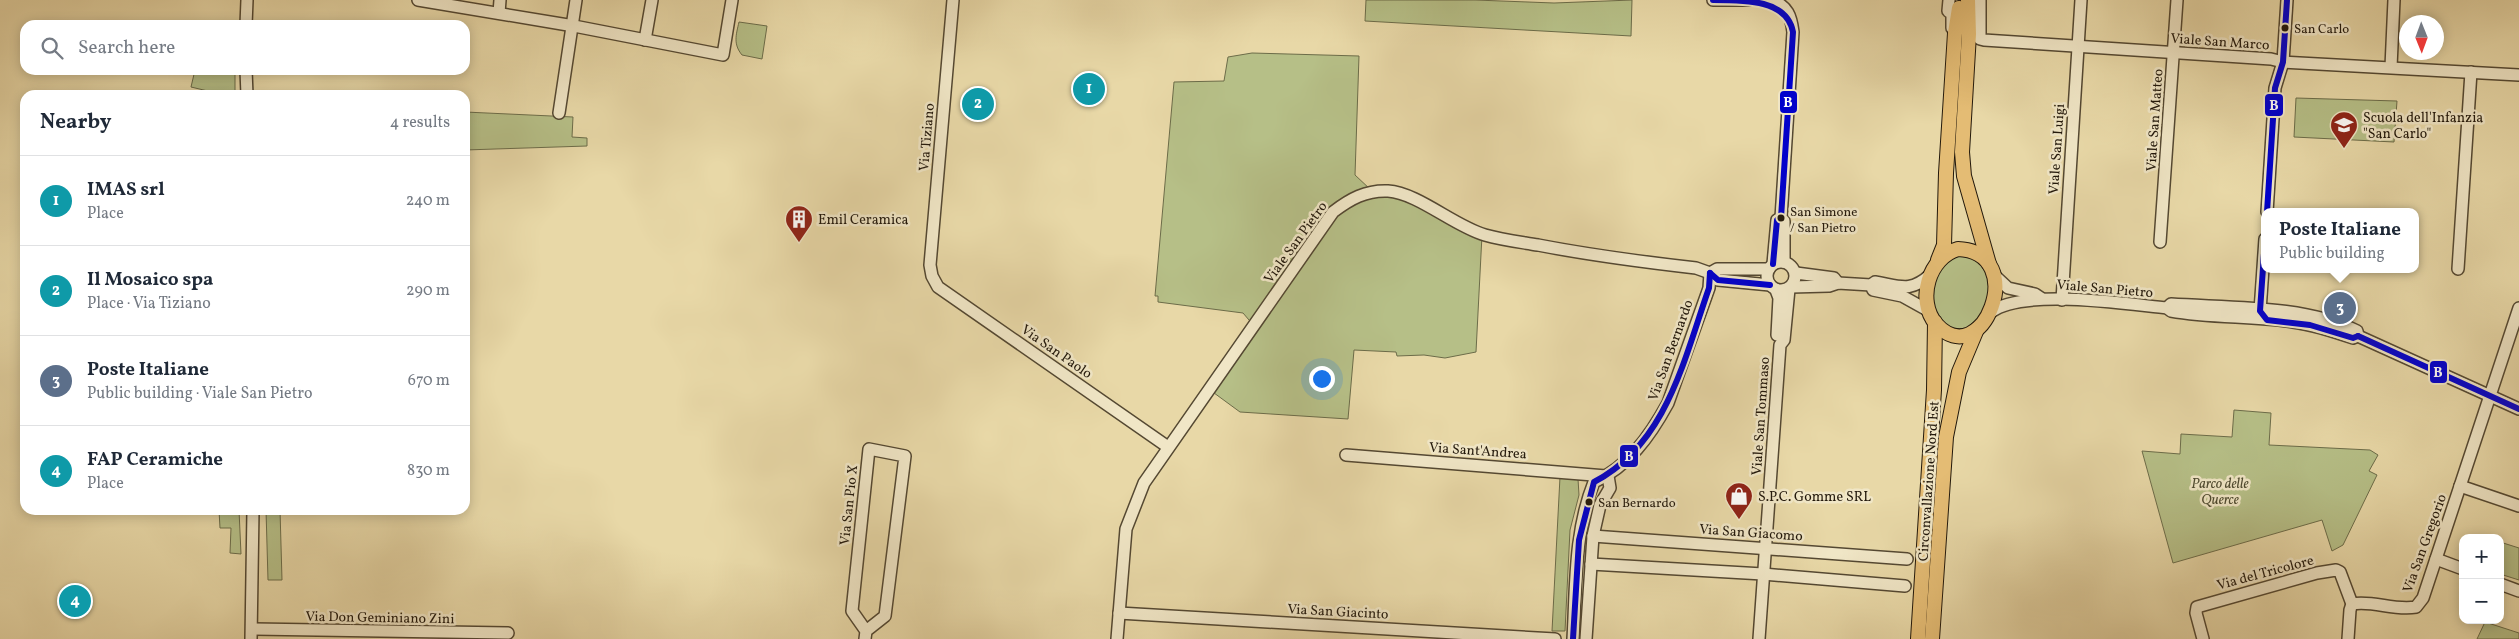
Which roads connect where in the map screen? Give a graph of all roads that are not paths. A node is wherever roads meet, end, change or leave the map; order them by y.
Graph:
1 (246, 0) edge
2 (418, 0) edge
3 (500, 0) edge
4 (576, 0) edge
5 (652, 0) edge
6 (732, 0) edge
7 (953, 0) edge
8 (1713, 0) edge
9 (1949, 0) edge
10 (1960, 0) edge
11 (1968, 0) edge
12 (1974, 0) edge
13 (1980, 0) edge
14 (2081, 0) edge
15 (2177, 0) edge
16 (2287, 0) edge
17 (2394, 0) edge
18 (499, 13) junction
19 (246, 20) edge
20 (574, 26) junction
21 (1955, 33) junction
22 (1974, 36) junction
23 (645, 40) junction
24 (2078, 48) junction
25 (2173, 53) junction
26 (2283, 62) junction
27 (2391, 67) junction
28 (2471, 72) junction
29 (2519, 74) edge
30 (246, 75) edge
31 (247, 90) edge
32 (559, 113) dead end
33 (2267, 208) edge
34 (2160, 242) dead end
35 (1938, 260) junction
36 (1775, 265) junction
37 (1991, 269) junction
38 (2458, 269) dead end
39 (1710, 273) junction
40 (2264, 273) edge
41 (1796, 274) junction
42 (1930, 275) junction
43 (932, 276) joint
44 (1838, 283) junction
45 (1871, 285) junction
46 (1773, 287) junction
47 (1790, 288) junction
48 (2041, 298) junction
49 (2062, 300) junction
50 (2167, 308) junction
51 (2519, 308) edge
52 (1991, 312) junction
53 (2263, 315) junction
54 (1932, 317) junction
55 (2516, 326) edge
56 (1978, 329) junction
57 (1780, 345) junction
58 (2490, 395) junction
59 (2519, 409) edge
60 (1168, 447) junction
61 (1346, 455) dead end
62 (1608, 476) junction
63 (2460, 486) junction
64 (2519, 506) edge
65 (253, 515) edge
66 (1592, 536) junction
67 (1765, 548) junction
68 (1908, 558) dead end
69 (2436, 559) junction
70 (1591, 564) junction
71 (2459, 568) edge
72 (1763, 574) junction
73 (2504, 585) edge
74 (1905, 586) dead end
75 (2519, 591) edge
76 (2352, 604) junction
77 (1119, 613) junction
78 (252, 634) edge
79 (508, 634) dead end
80 (866, 635) edge
81 (1117, 639) edge
82 (1555, 639) edge
83 (1573, 639) edge
84 (1586, 639) edge
85 (1759, 639) edge
86 (1918, 639) edge
87 (1932, 639) edge
88 (2203, 639) edge
89 (2348, 639) edge

1 - 19 street
2 - 18 street
3 - 18 street
4 - 20 street
5 - 23 street
6 - 23 street
7 - 43 street, Via Tiziano
8 - 36 street
9 - 21 street
10 - 21 main road
11 - 22 main road
12 - 22 street
13 - 22 street
14 - 24 street, Viale San Luigi
15 - 25 street, Viale San Matteo
16 - 26 street
17 - 27 street
18 - 20 street
20 - 23 street
20 - 32 street
21 - 35 main road
22 - 24 street, Viale San Marco
22 - 37 main road
24 - 25 street, Viale San Marco
24 - 49 street, Viale San Luigi
25 - 26 street, Viale San Marco
25 - 34 street, Viale San Matteo
26 - 27 street, Viale San Marco
26 - 33 street
27 - 28 street, Viale San Marco
28 - 29 street, Viale San Marco
28 - 38 street
30 - 31 street
35 - 37 main road
35 - 42 main road
36 - 39 street, Viale San Pietro
36 - 41 street
36 - 46 street
37 - 48 street
37 - 52 main road
39 - 46 street, Viale San Pietro
39 - 60 street, Viale San Pietro
39 - 62 street, Via San Bernardo
40 - 53 street
41 - 44 street
41 - 47 street
42 - 45 street
42 - 54 main road
43 - 60 street, Via San Paolo
44 - 45 street
44 - 47 street
45 - 54 street
46 - 47 street
46 - 57 street, Viale San Tommaso
47 - 57 street, Viale San Tommaso
48 - 49 street, Viale San Pietro
48 - 52 street
49 - 50 street, Viale San Pietro
50 - 53 street, Viale San Pietro
50 - 53 street, Viale San Pietro
51 - 55 street, Via San Gregorio
52 - 56 main road
53 - 58 street, Viale San Pietro
54 - 56 main road
54 - 86 main road, Circonvallazione Nord Est
55 - 58 street, Via San Gregorio
56 - 87 main road, Circonvallazione Nord Est
57 - 67 street, Viale San Tommaso
58 - 59 street, Viale San Pietro
58 - 63 street, Via San Gregorio
60 - 77 street, Viale San Pietro
61 - 62 street, Via Sant'Andrea
62 - 66 street
62 - 83 street, Via San Bernardo
63 - 64 street
63 - 69 street, Via San Gregorio
65 - 78 street
66 - 67 street, Via San Giacomo
66 - 70 street
67 - 68 street, Via San Giacomo
67 - 72 street, Viale San Tommaso
69 - 71 street
69 - 76 street, Via San Gregorio
70 - 72 street
70 - 84 street
72 - 74 street
72 - 85 street, Viale San Tommaso
73 - 75 street
76 - 88 street, Via del Tricolore
76 - 89 street
77 - 81 street, Viale San Pietro
77 - 82 street, Via San Giacinto
78 - 79 street, Via Don Geminiano Zini
80 - 80 street, Via San Pio X

